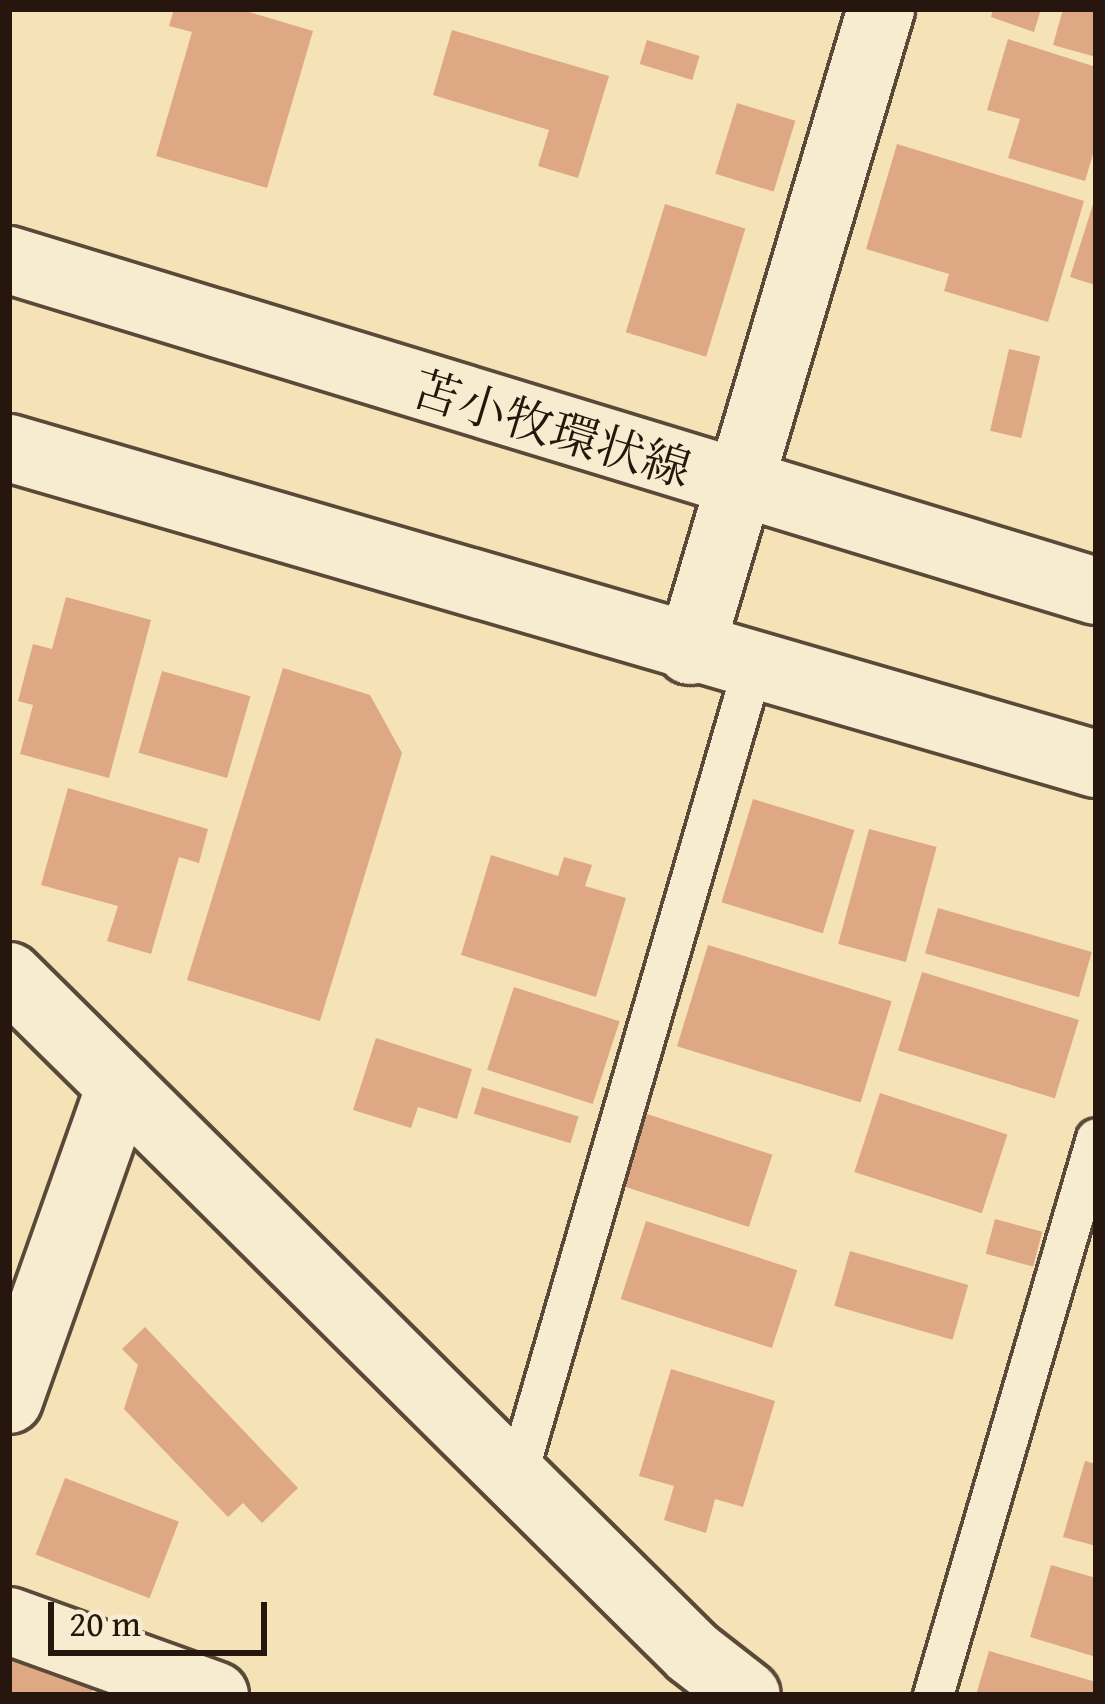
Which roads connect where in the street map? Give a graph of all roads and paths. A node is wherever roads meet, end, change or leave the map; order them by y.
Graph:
1 (881, 9) edge
2 (9, 260) edge
3 (9, 448) edge
4 (741, 486) junction
5 (1096, 591) edge
6 (690, 651) junction
7 (753, 665) junction
8 (1096, 764) edge
9 (9, 976) edge
10 (120, 1086) junction
11 (1096, 1138) edge
12 (1089, 1188) edge
13 (14, 1373) edge
14 (516, 1478) junction
15 (9, 1622) edge
16 (215, 1695) edge
17 (748, 1695) edge
18 (933, 1695) edge

1 - 4 main road
2 - 4 main road, 苫小牧環状線
3 - 6 main road
4 - 5 main road, 苫小牧環状線
4 - 6 main road
6 - 7 main road
7 - 8 main road
7 - 14 lane
9 - 10 main road
10 - 13 main road
10 - 14 main road
11 - 12 lane
12 - 18 lane
14 - 17 main road
15 - 16 main road

